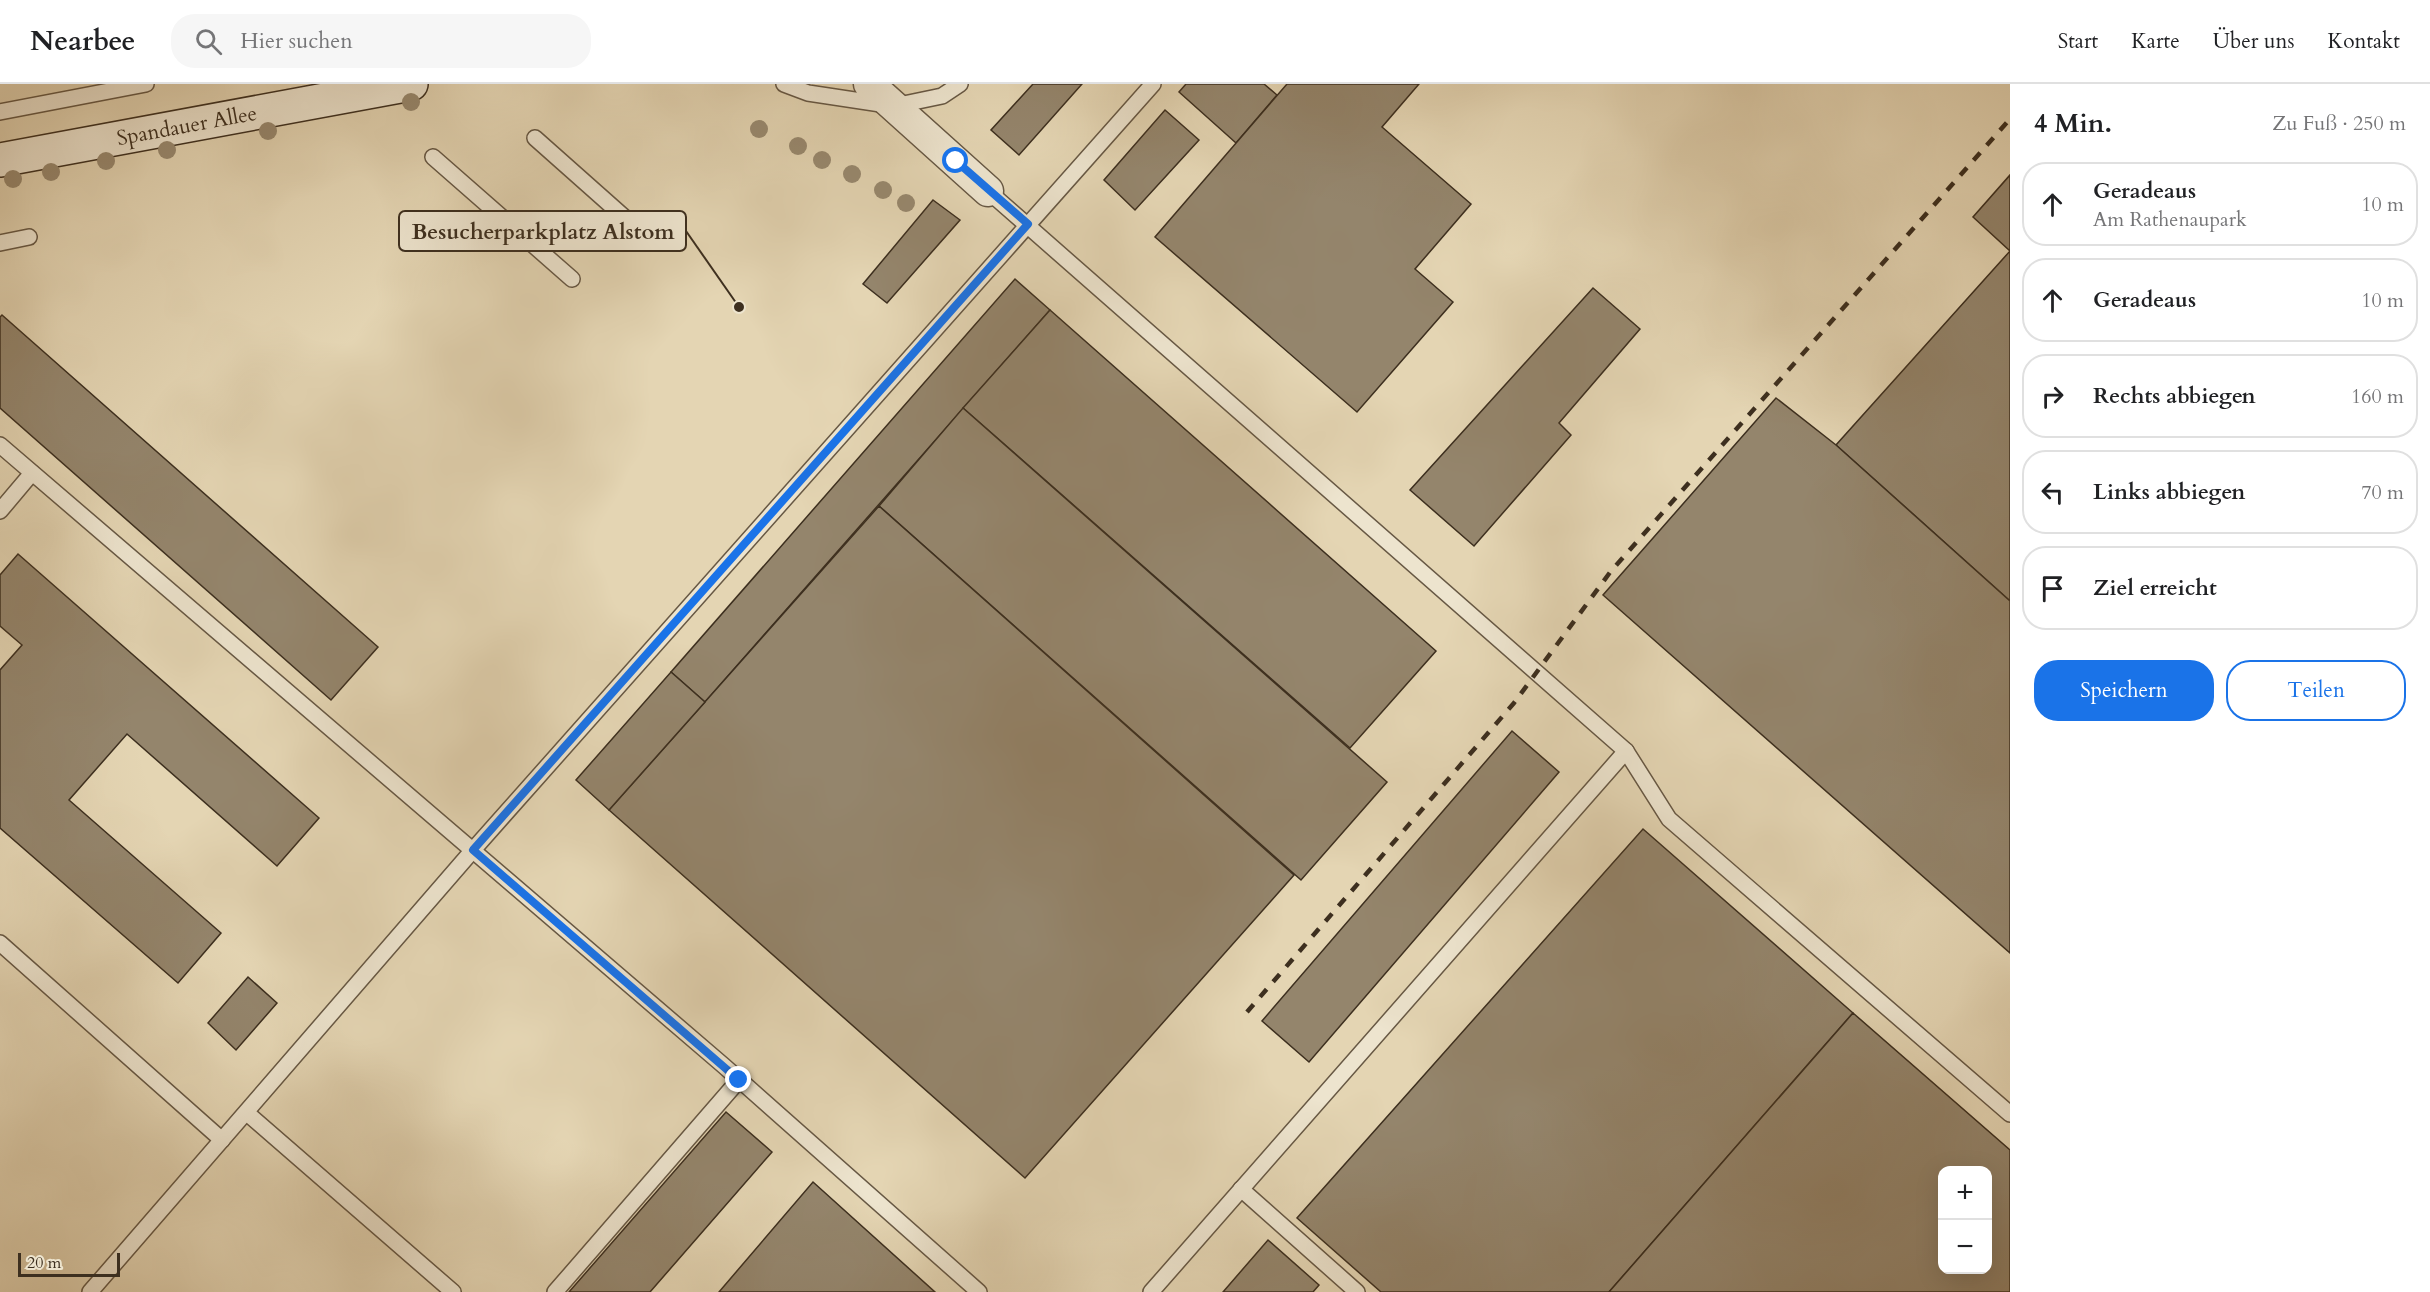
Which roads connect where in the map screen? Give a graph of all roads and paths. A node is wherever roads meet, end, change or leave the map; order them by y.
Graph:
1 (146, 84) edge
2 (784, 84) edge
3 (869, 84) edge
4 (960, 84) edge
5 (1153, 84) edge
6 (395, 86) edge
7 (894, 106) junction
8 (0, 112) edge
9 (535, 138) dead end
10 (434, 157) dead end
11 (0, 160) edge
12 (988, 191) joint
13 (624, 218) dead end
14 (1028, 224) junction
15 (29, 237) dead end
16 (0, 243) edge
17 (572, 279) dead end
18 (0, 445) edge
19 (32, 473) junction
20 (0, 511) edge
21 (1626, 751) junction
22 (473, 850) junction
23 (0, 943) edge
24 (739, 1080) junction
25 (247, 1113) junction
26 (2010, 1114) edge
27 (222, 1140) junction
28 (1241, 1189) junction
29 (90, 1292) edge
30 (453, 1292) edge
31 (555, 1292) edge
32 (979, 1292) edge
33 (1151, 1292) edge
34 (1357, 1292) edge

1 - 8 lane
2 - 7 lane
3 - 7 street
4 - 7 lane
5 - 14 lane
6 - 11 main road, Spandauer Allee
7 - 12 street
9 - 13 lane
10 - 17 lane
12 - 14 lane
14 - 21 lane
14 - 22 lane
15 - 16 lane
18 - 19 lane
19 - 20 lane
19 - 22 lane
21 - 26 lane
21 - 28 lane
22 - 24 lane
22 - 25 lane
23 - 27 lane
24 - 31 lane
24 - 32 lane
25 - 27 lane
25 - 30 lane
27 - 29 lane
28 - 33 lane
28 - 34 lane

